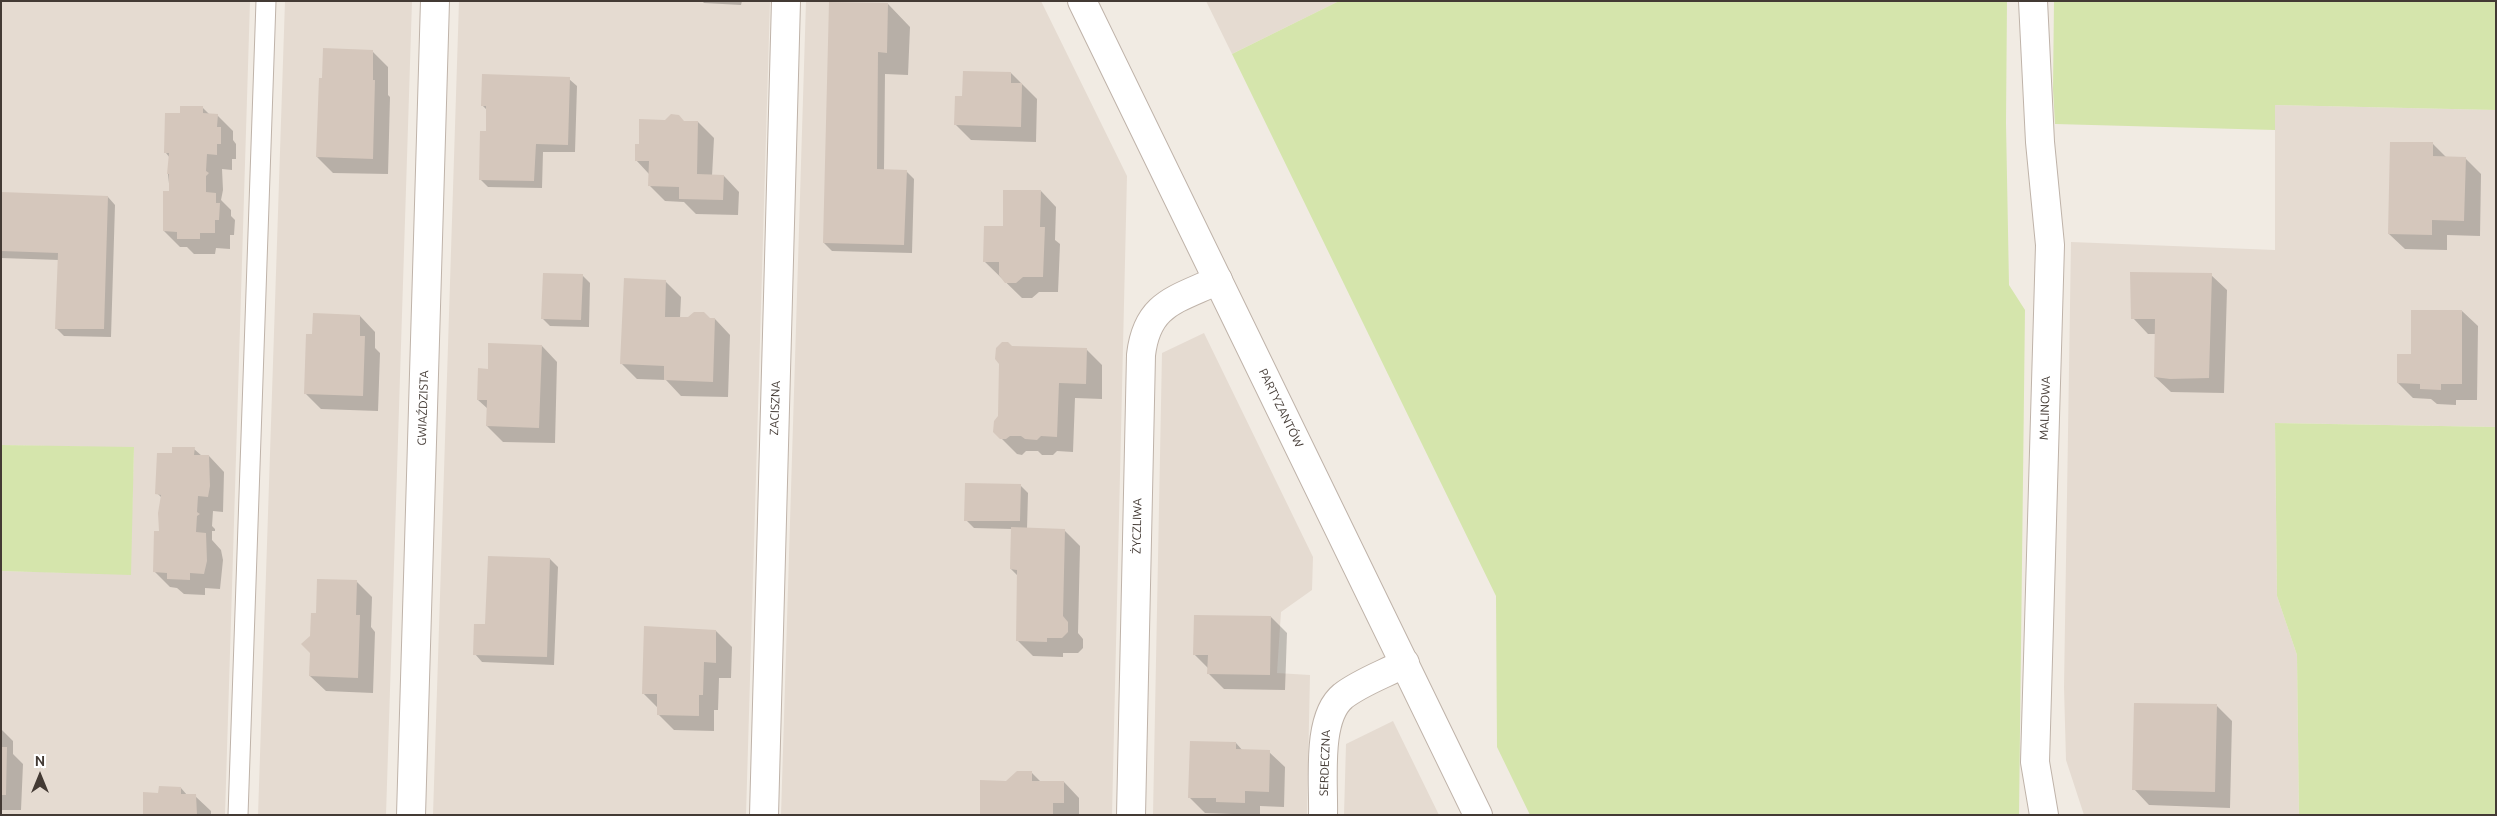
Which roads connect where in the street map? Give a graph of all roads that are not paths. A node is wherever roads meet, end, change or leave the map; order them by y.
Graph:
1 (266, 1) edge
2 (436, 1) edge
3 (786, 1) edge
4 (1082, 1) edge
5 (2033, 1) edge
6 (1218, 280) junction
7 (1405, 663) junction
8 (238, 815) edge
9 (411, 815) edge
10 (764, 815) edge
11 (1131, 815) edge
12 (1323, 815) edge
13 (1478, 815) edge
14 (2044, 815) edge

1 - 8 lane
2 - 9 street, GWIAŹDZISTA
3 - 10 street, ZACISZNA
4 - 6 street, PARTYZANTÓW
5 - 14 street, MALINOWA
6 - 7 street, PARTYZANTÓW
6 - 11 street, ŻYCZLIWA
7 - 12 street, SERDECZNA
7 - 13 street, PARTYZANTÓW

